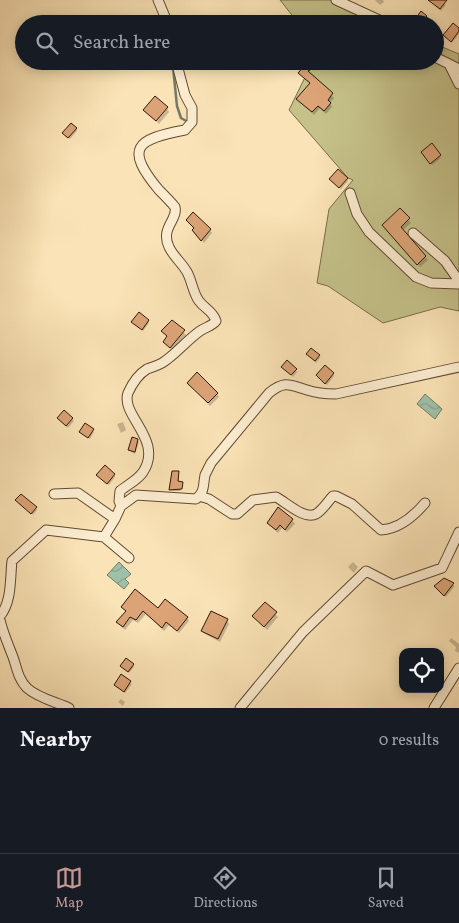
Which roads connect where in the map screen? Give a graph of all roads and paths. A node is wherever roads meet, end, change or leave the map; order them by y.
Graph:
1 (158, 0) edge
2 (336, 0) edge
3 (164, 15) edge
4 (368, 15) edge
5 (444, 62) edge
6 (456, 68) edge
7 (178, 70) edge
8 (459, 84) edge
9 (350, 193) dead end
10 (413, 232) dead end
11 (459, 282) edge
12 (459, 367) edge
13 (54, 494) dead end
14 (199, 496) junction
15 (425, 503) dead end
16 (121, 506) junction
17 (115, 519) junction
18 (459, 532) edge
19 (104, 537) junction
20 (129, 558) dead end
21 (0, 616) edge
22 (0, 620) edge
23 (459, 668) edge
24 (69, 708) edge
25 (240, 708) edge
26 (434, 708) edge

1 - 3 street
2 - 4 street
5 - 6 street
6 - 8 street
7 - 16 street
9 - 11 street
10 - 11 street
12 - 14 street
13 - 17 street
14 - 15 street
14 - 16 street
16 - 17 street
17 - 19 street
18 - 25 street
19 - 20 street
19 - 21 street
22 - 24 street
23 - 26 street

